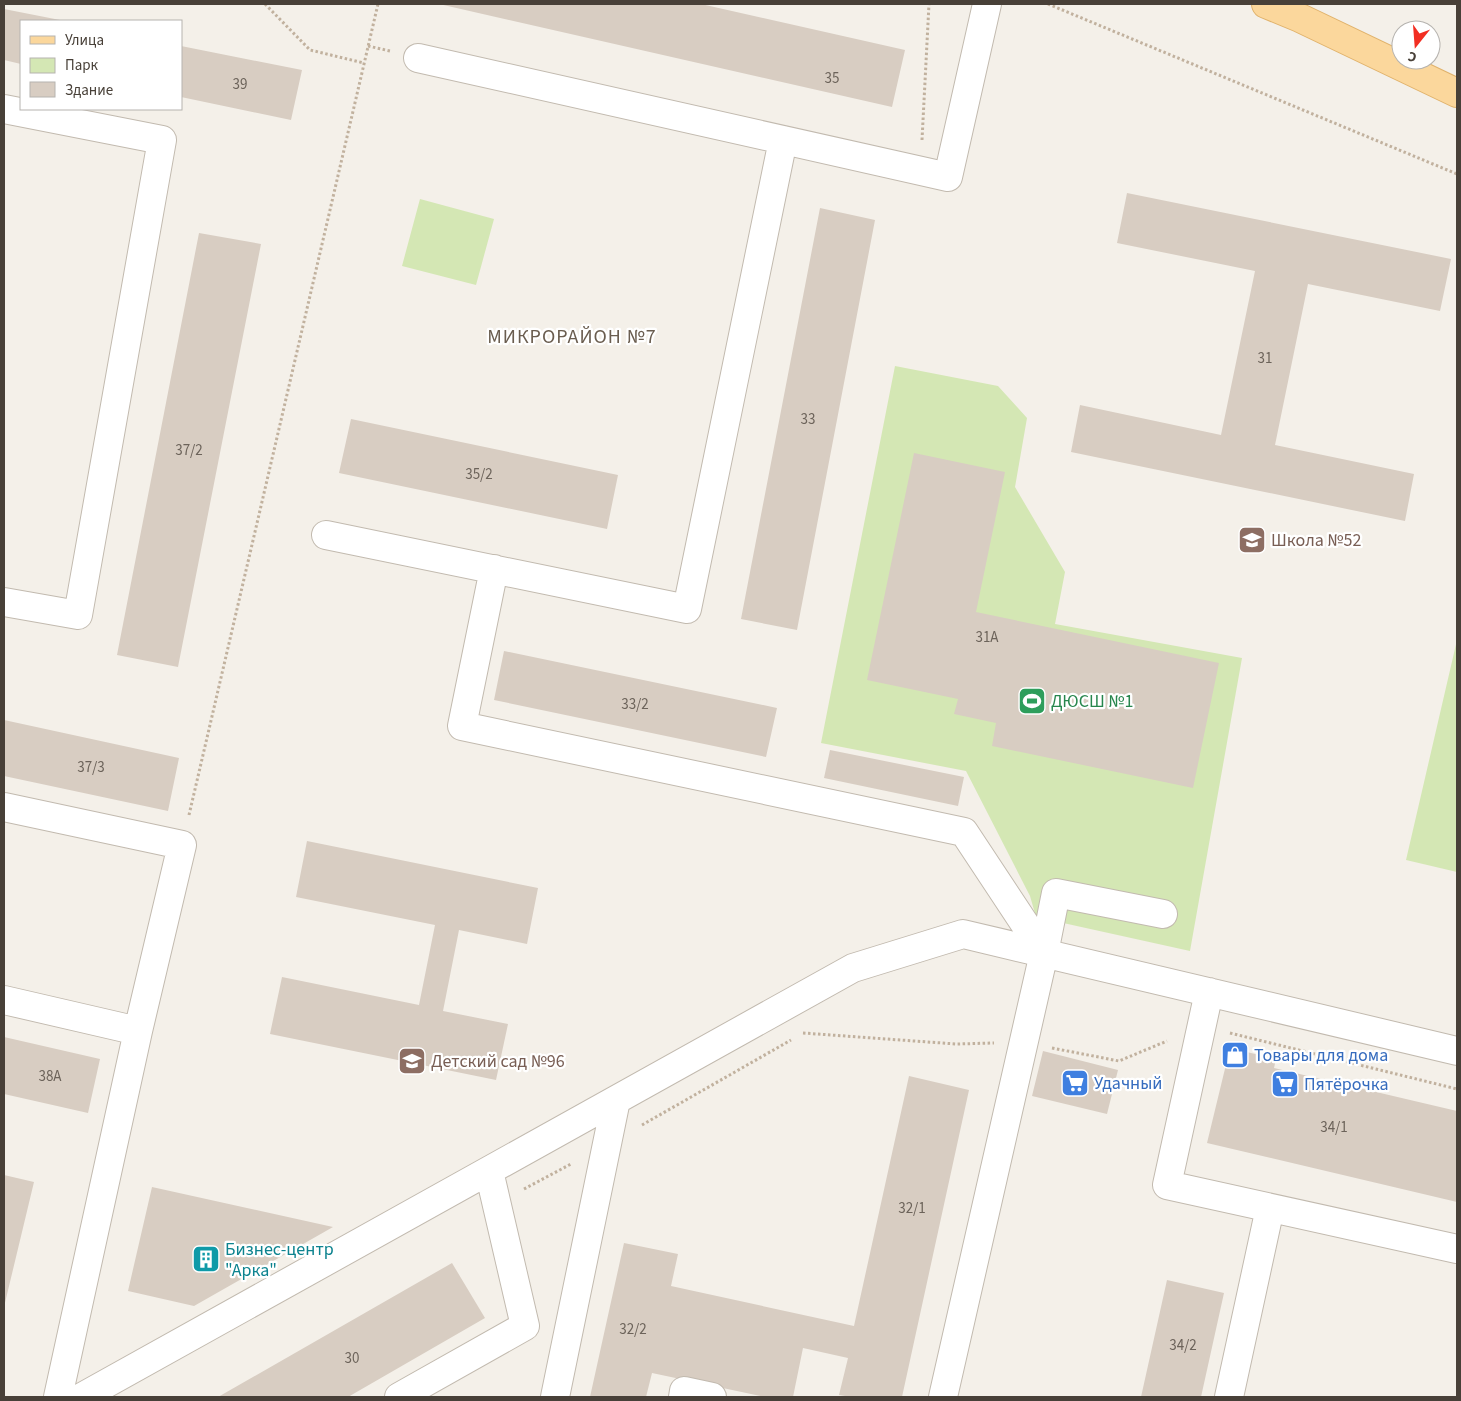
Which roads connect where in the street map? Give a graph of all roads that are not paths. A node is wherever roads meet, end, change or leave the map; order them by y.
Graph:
1 (987, 4) edge
2 (1266, 4) edge
3 (418, 58) dead end
4 (1457, 93) edge
5 (4, 108) edge
6 (783, 140) junction
7 (326, 535) dead end
8 (494, 569) junction
9 (4, 602) edge
10 (4, 807) edge
11 (1163, 914) dead end
12 (1044, 953) junction
13 (1209, 992) junction
14 (4, 1000) edge
15 (138, 1031) junction
16 (1457, 1051) edge
17 (616, 1100) junction
18 (489, 1171) junction
19 (1270, 1208) junction
20 (1457, 1249) edge
21 (58, 1397) edge
22 (82, 1397) edge
23 (398, 1397) edge
24 (555, 1397) edge
25 (683, 1397) edge
26 (712, 1397) edge
27 (943, 1397) edge
28 (1229, 1397) edge

1 - 6 lane
2 - 4 main road
3 - 6 lane
5 - 9 lane
6 - 8 lane
7 - 8 lane
8 - 12 lane
10 - 15 lane
11 - 12 lane
12 - 13 lane
12 - 17 lane
12 - 27 lane
13 - 16 lane
13 - 19 lane
14 - 15 lane
15 - 21 lane
17 - 18 lane
17 - 24 lane
18 - 22 lane
18 - 23 lane
19 - 20 lane
19 - 28 lane
25 - 26 lane

